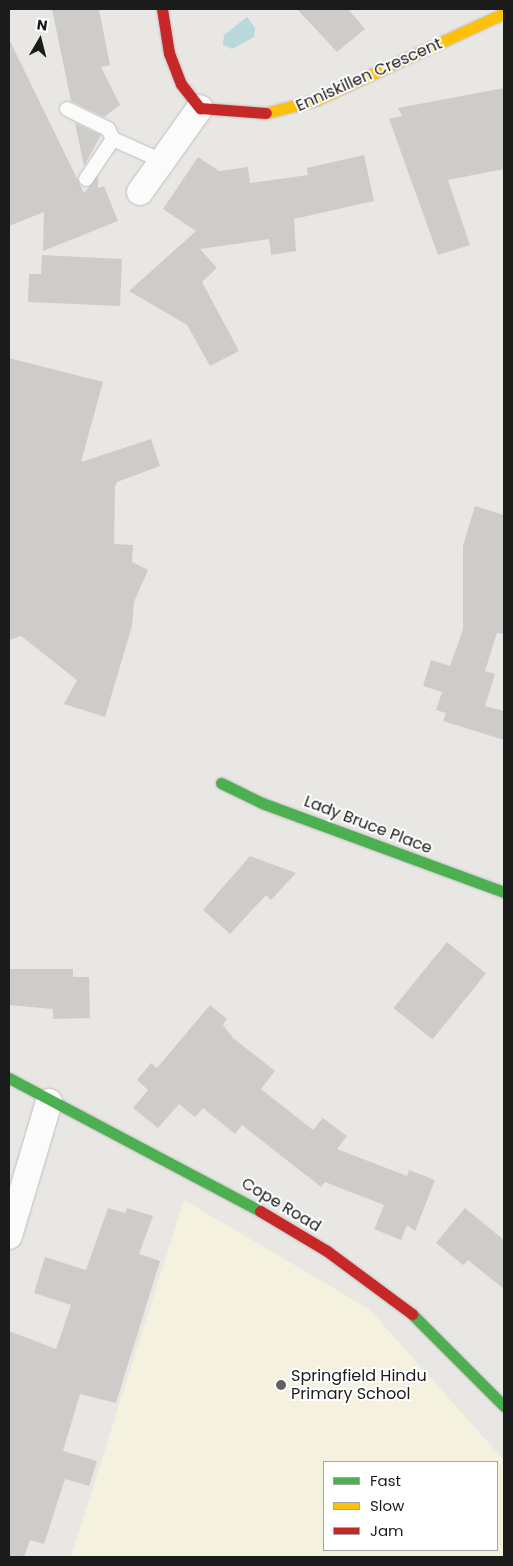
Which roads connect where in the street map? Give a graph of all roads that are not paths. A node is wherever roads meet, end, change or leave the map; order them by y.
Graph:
1 (162, 9) edge
2 (504, 13) edge
3 (200, 108) junction
4 (67, 109) dead end
5 (113, 139) junction
6 (162, 161) junction
7 (86, 179) dead end
8 (140, 192) dead end
9 (221, 783) dead end
10 (504, 892) edge
11 (9, 1078) edge
12 (49, 1102) junction
13 (9, 1236) edge
14 (504, 1406) edge

1 - 3 street
2 - 3 street, Enniskillen Crescent
3 - 6 street
4 - 5 lane
5 - 6 lane
5 - 7 lane
6 - 8 street
9 - 10 street, Lady Bruce Place
11 - 12 street, Cope Road
12 - 13 street
12 - 14 street, Cope Road

